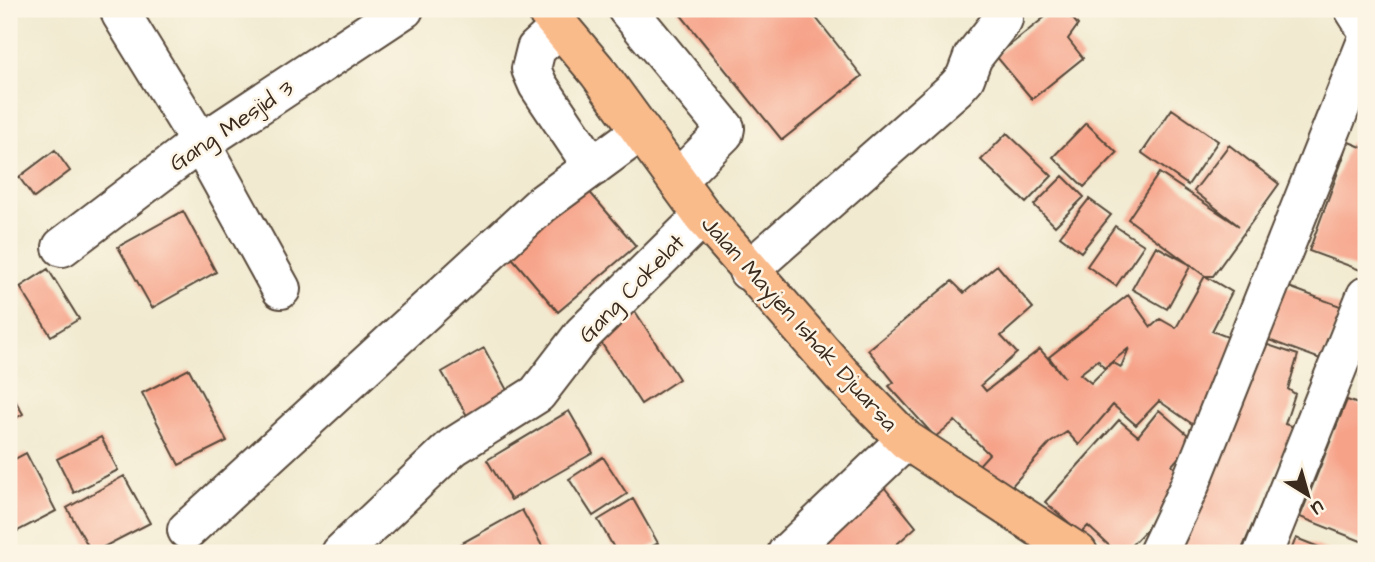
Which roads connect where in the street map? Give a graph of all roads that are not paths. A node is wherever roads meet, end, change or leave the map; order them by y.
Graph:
1 (404, 9) edge
2 (627, 9) edge
3 (1354, 9) edge
4 (121, 14) dead end
5 (553, 18) edge
6 (1003, 19) dead end
7 (1366, 28) edge
8 (1366, 43) edge
9 (642, 131) junction
10 (201, 144) junction
11 (593, 167) junction
12 (677, 180) junction
13 (703, 216) junction
14 (62, 247) dead end
15 (748, 271) junction
16 (281, 289) dead end
17 (1366, 296) edge
18 (906, 440) junction
19 (187, 530) dead end
20 (341, 553) edge
21 (787, 553) edge
22 (1078, 553) edge
23 (1158, 553) edge
24 (1263, 553) edge

1 - 10 street, Gang Mesjid 3
2 - 12 street
3 - 7 street
4 - 10 street
5 - 9 main road, Jalan Mayjen Ishak Djuarsa
5 - 11 street
6 - 15 street
8 - 23 street
9 - 11 street
9 - 12 main road, Jalan Mayjen Ishak Djuarsa
10 - 14 street, Gang Mesjid 3
10 - 16 street
11 - 19 street
12 - 13 main road, Jalan Mayjen Ishak Djuarsa
13 - 15 main road, Jalan Mayjen Ishak Djuarsa
13 - 20 street, Gang Cokelat
15 - 18 main road, Jalan Mayjen Ishak Djuarsa
17 - 24 street
18 - 21 street
18 - 22 main road, Jalan Mayjen Ishak Djuarsa

